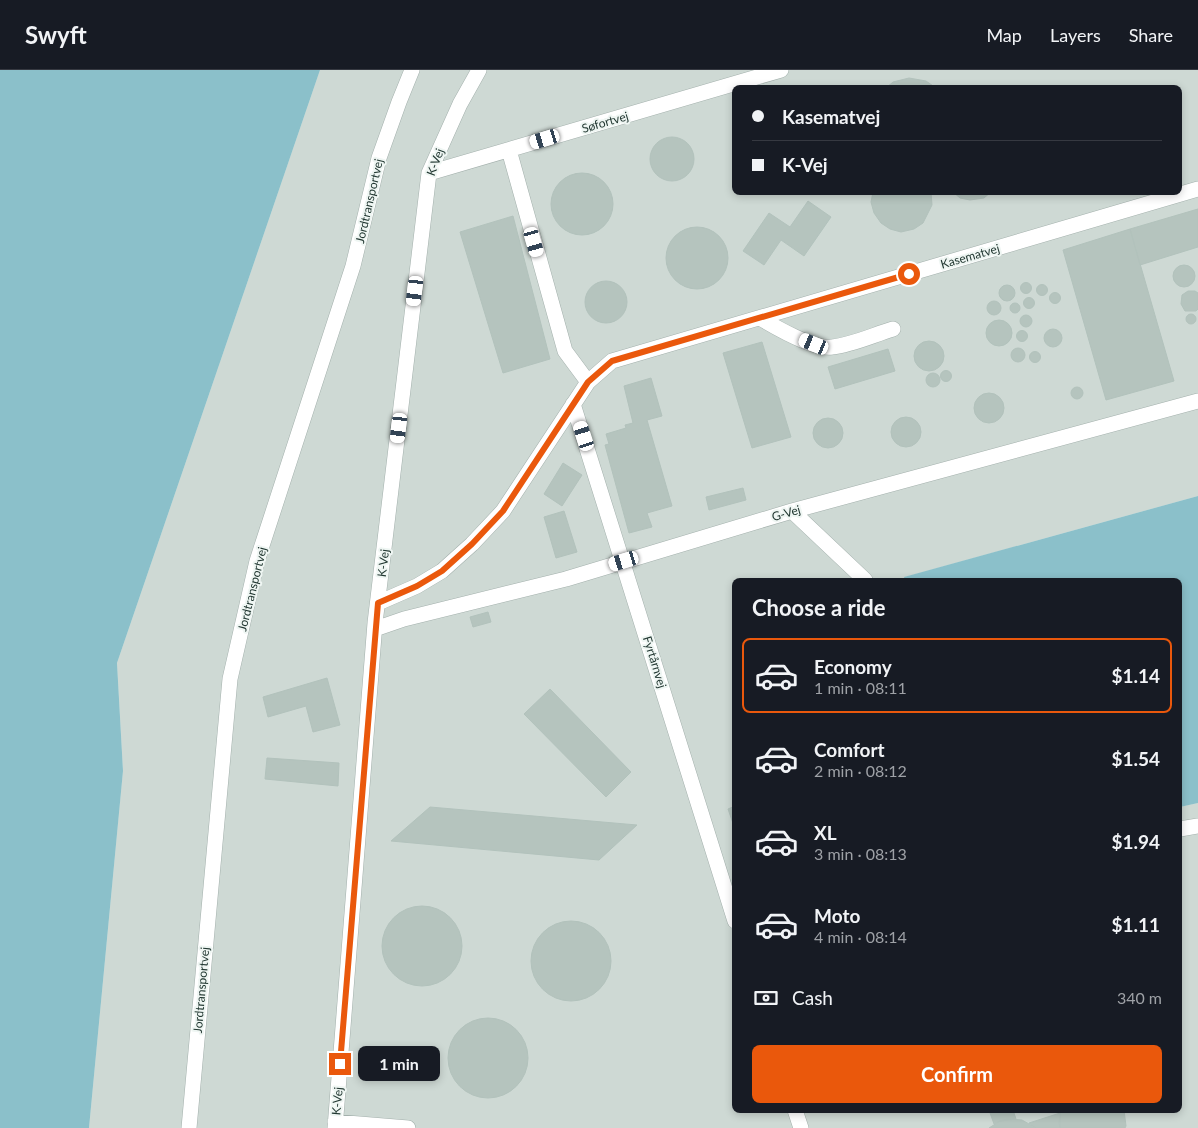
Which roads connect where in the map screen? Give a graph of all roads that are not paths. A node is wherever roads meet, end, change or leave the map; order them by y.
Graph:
1 (412, 70) edge
2 (479, 70) edge
3 (781, 70) edge
4 (508, 150) junction
5 (429, 173) junction
6 (1198, 190) edge
7 (1181, 195) edge
8 (1182, 195) edge
9 (760, 318) junction
10 (893, 329) dead end
11 (588, 382) junction
12 (1198, 401) edge
13 (573, 404) junction
14 (792, 511) junction
15 (624, 561) junction
16 (863, 578) edge
17 (378, 603) junction
18 (375, 629) junction
19 (1198, 826) edge
20 (1182, 829) edge
21 (732, 911) edge
22 (796, 1113) edge
23 (335, 1125) edge
24 (188, 1128) edge
25 (408, 1128) edge
26 (801, 1128) edge

1 - 24 lane, Jordtransportvej
2 - 5 lane, K-Vej
3 - 4 lane, Søfortvej
4 - 5 lane, Søfortvej
4 - 11 lane
5 - 17 lane, K-Vej
6 - 8 lane, Kasematvej
7 - 9 lane, Kasematvej
9 - 10 lane
9 - 11 lane, Kasematvej
11 - 13 lane, Kasematvej
12 - 14 lane, G-Vej
13 - 15 lane, Fyrtårnvej
13 - 17 lane, Kasematvej
14 - 15 lane, G-Vej
14 - 16 lane
15 - 18 lane, G-Vej
15 - 21 lane, Fyrtårnvej
17 - 18 lane, K-Vej
18 - 23 lane, K-Vej
19 - 20 lane
22 - 26 lane
23 - 25 lane

